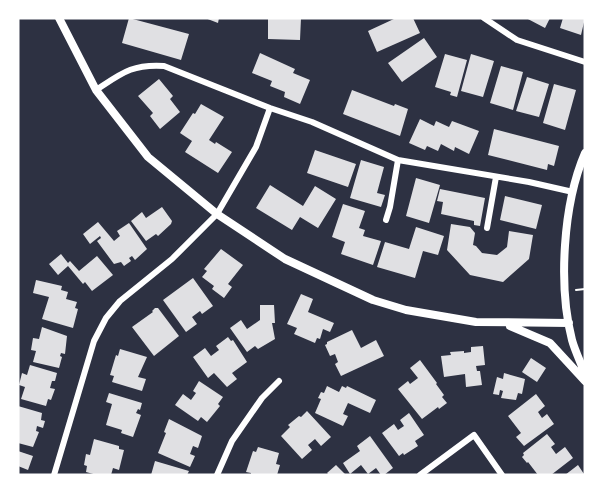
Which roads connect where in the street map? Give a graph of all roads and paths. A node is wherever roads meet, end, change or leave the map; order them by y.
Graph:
1 (59, 18) edge
2 (484, 18) edge
3 (585, 62) edge
4 (96, 90) junction
5 (270, 108) junction
6 (585, 153) edge
7 (398, 160) junction
8 (496, 177) junction
9 (573, 192) junction
10 (217, 214) junction
11 (386, 220) dead end
12 (487, 228) dead end
13 (569, 323) junction
14 (506, 324) junction
15 (585, 374) edge
16 (279, 381) dead end
17 (585, 381) edge
18 (54, 475) edge
19 (217, 475) edge
20 (420, 475) edge
21 (502, 475) edge

1 - 4 street
2 - 3 street
4 - 5 street
4 - 10 street
5 - 7 street
5 - 10 street
6 - 9 street
7 - 8 street
7 - 11 street
8 - 9 street
8 - 12 street
9 - 13 street
10 - 14 street
10 - 18 street
13 - 14 street
13 - 15 street
14 - 17 street
16 - 19 street
20 - 21 street

